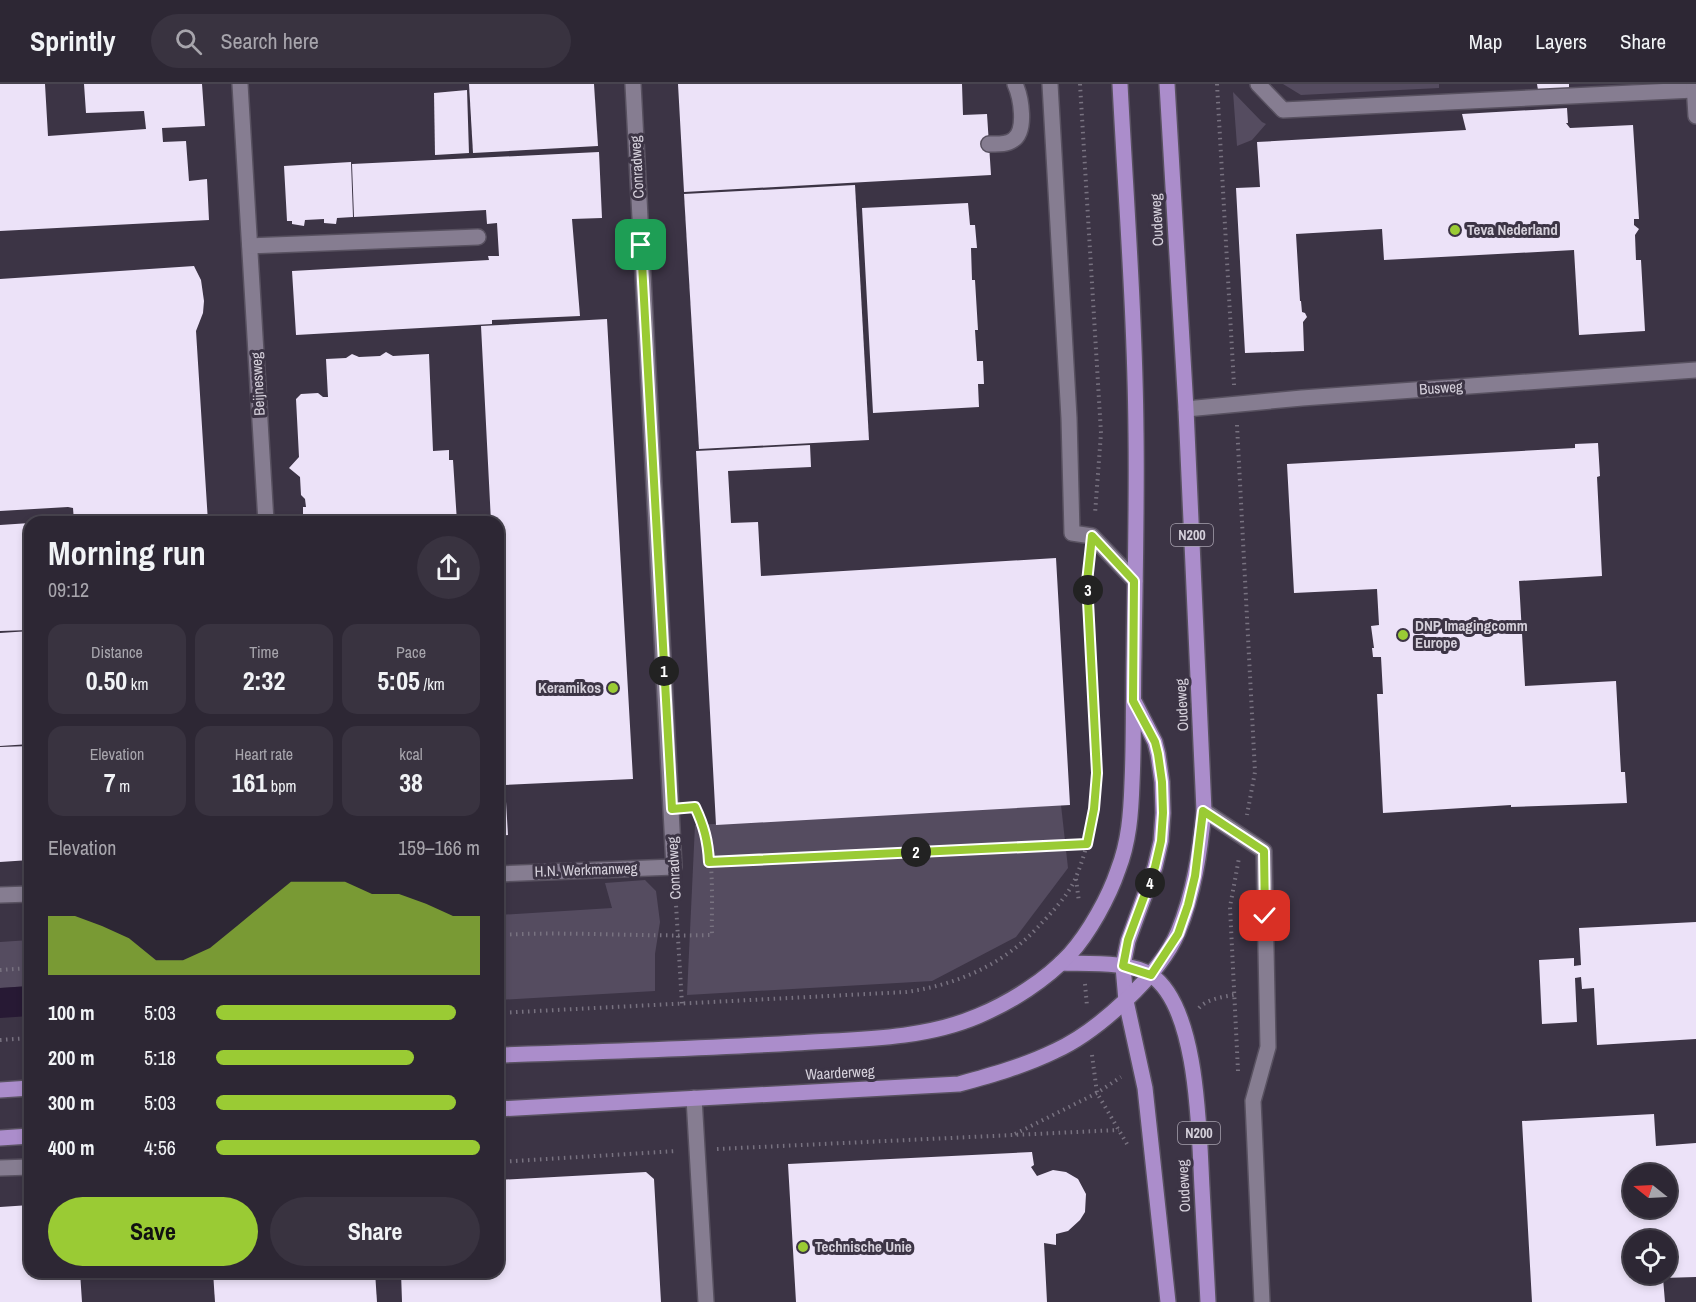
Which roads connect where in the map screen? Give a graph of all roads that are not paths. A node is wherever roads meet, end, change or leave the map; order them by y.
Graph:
1 (240, 84) edge
2 (633, 84) edge
3 (1015, 84) edge
4 (1050, 84) edge
5 (1119, 84) edge
6 (1167, 84) edge
7 (1258, 84) edge
8 (1694, 87) edge
9 (1696, 116) edge
10 (989, 144) dead end
11 (478, 237) dead end
12 (250, 246) junction
13 (1696, 370) edge
14 (1186, 409) junction
15 (266, 516) edge
16 (1134, 581) junction
17 (1133, 701) junction
18 (1203, 811) junction
19 (674, 867) joint
20 (504, 874) edge
21 (24, 894) edge
22 (0, 895) edge
23 (1061, 963) junction
24 (1123, 966) junction
25 (1151, 975) junction
26 (1126, 1001) junction
27 (504, 1055) edge
28 (24, 1088) edge
29 (0, 1090) edge
30 (694, 1098) junction
31 (504, 1109) edge
32 (24, 1136) edge
33 (0, 1138) edge
34 (24, 1167) edge
35 (0, 1168) edge
36 (706, 1302) edge
37 (1168, 1302) edge
38 (1208, 1302) edge
39 (1262, 1302) edge

1 - 12 street, Beijnesweg
2 - 19 street, Conradweg
3 - 10 street
4 - 16 street
5 - 16 main road, Oudeweg
6 - 14 main road, Oudeweg / N200
7 - 8 street
8 - 9 street
11 - 12 street
12 - 15 street, Beijnesweg
13 - 14 street, Busweg
14 - 18 main road, Oudeweg / N200
16 - 17 main road, Oudeweg
17 - 23 main road, Oudeweg
17 - 24 main road, Oudeweg
18 - 25 main road, Oudeweg / N200
18 - 39 street
19 - 20 street, H.N. Werkmanweg
21 - 22 street
23 - 24 main road
23 - 27 main road
24 - 25 main road
24 - 26 main road, Oudeweg
25 - 26 main road, Waarderweg
25 - 38 main road, Oudeweg / N200
26 - 30 main road, Waarderweg
26 - 37 main road, Oudeweg
28 - 29 main road
30 - 31 main road, Waarderweg
30 - 36 street
32 - 33 main road
34 - 35 street

